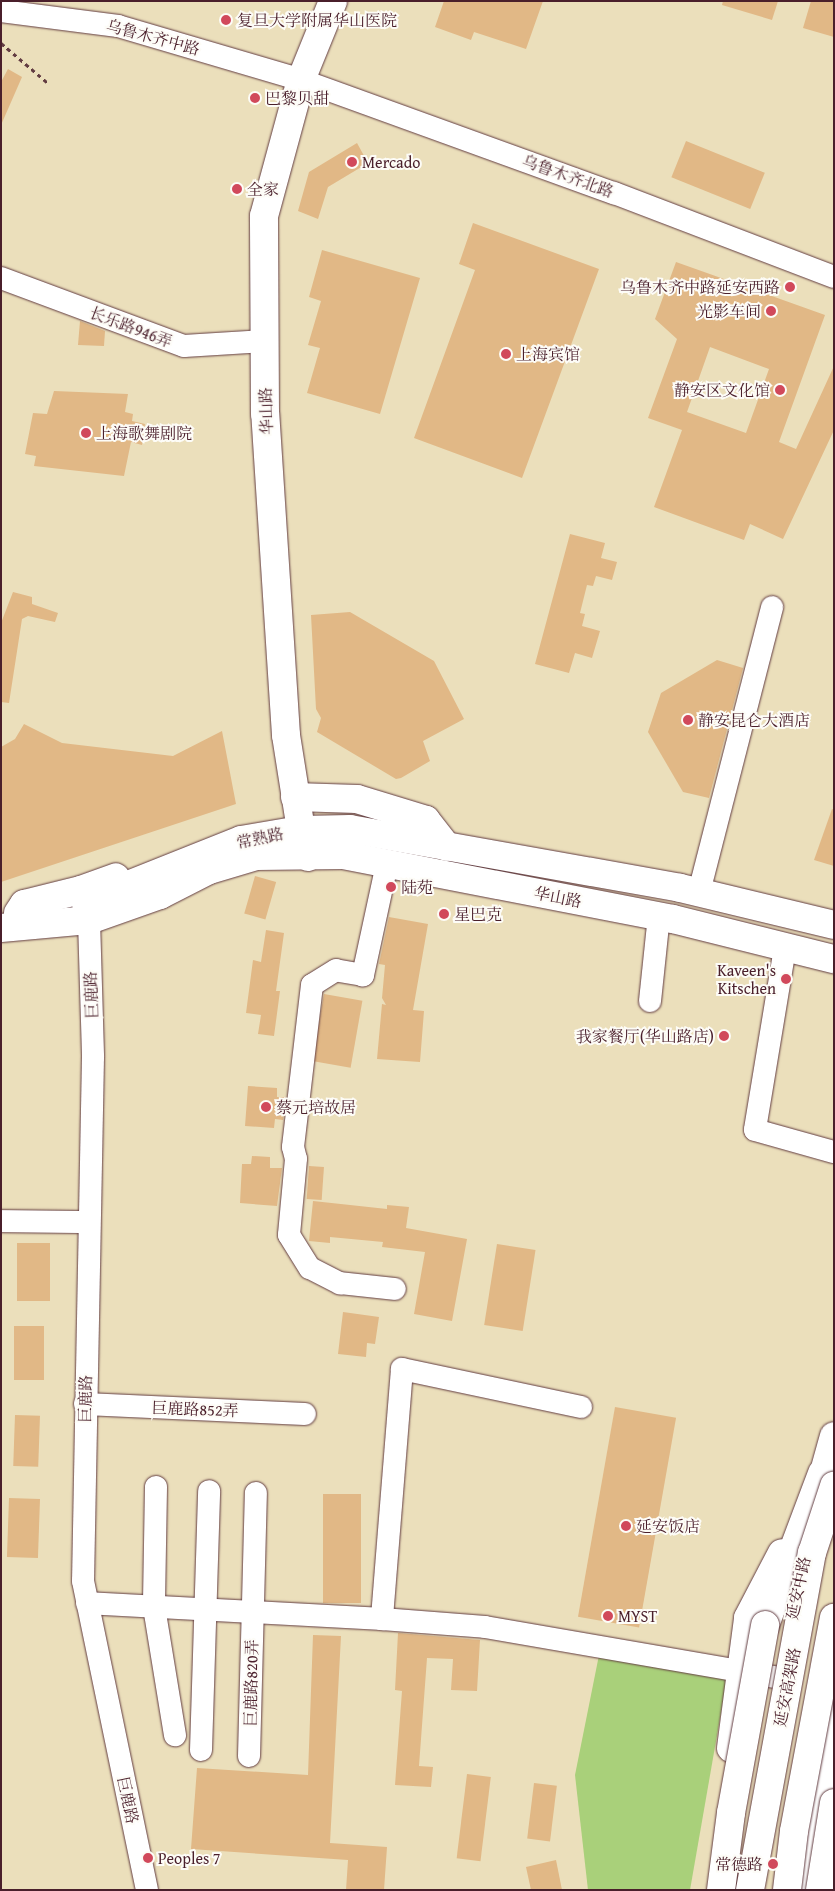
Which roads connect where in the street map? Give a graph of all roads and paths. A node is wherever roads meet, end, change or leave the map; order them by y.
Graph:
1 (333, 1) edge
2 (80, 10) edge
3 (1, 11) edge
4 (1, 44) edge
5 (301, 80) junction
6 (49, 84) dead end
7 (834, 276) edge
8 (1, 278) edge
9 (265, 341) junction
10 (772, 607) dead end
11 (295, 797) junction
12 (301, 830) junction
13 (447, 847) junction
14 (308, 857) junction
15 (387, 864) junction
16 (699, 892) junction
17 (86, 912) junction
18 (659, 916) junction
19 (7, 918) edge
20 (834, 925) edge
21 (785, 948) junction
22 (834, 959) edge
23 (650, 1001) dead end
24 (834, 1152) edge
25 (1, 1221) edge
26 (89, 1222) junction
27 (394, 1289) dead end
28 (85, 1404) junction
29 (581, 1407) dead end
30 (305, 1414) dead end
31 (834, 1436) edge
32 (828, 1480) edge
33 (156, 1487) dead end
34 (209, 1491) dead end
35 (256, 1494) dead end
36 (87, 1603) junction
37 (154, 1607) junction
38 (205, 1609) junction
39 (252, 1610) junction
40 (834, 1618) edge
41 (382, 1619) junction
42 (741, 1671) junction
43 (779, 1678) junction
44 (834, 1714) edge
45 (175, 1735) dead end
46 (201, 1750) dead end
47 (249, 1756) dead end
48 (834, 1803) edge
49 (834, 1841) edge
50 (147, 1890) edge
51 (714, 1890) edge
52 (721, 1890) edge
53 (742, 1890) edge
54 (750, 1890) edge
55 (786, 1890) edge
56 (804, 1890) edge
57 (820, 1890) edge
58 (825, 1890) edge

1 - 5 main road, 华山路
2 - 3 street, 乌鲁木齐中路
2 - 5 street, 乌鲁木齐中路
4 - 6 path
5 - 7 street, 乌鲁木齐北路
5 - 9 main road, 华山路
8 - 9 street, 长乐路946弄
9 - 11 main road, 华山路
10 - 16 street
11 - 12 main road, 华山路
11 - 13 main road
12 - 13 main road, 华山路
12 - 14 main road, 华山路
12 - 17 main road, 常熟路
12 - 19 main road, 常熟路
13 - 16 main road, 华山路
14 - 15 main road, 华山路
14 - 17 main road, 常熟路
15 - 18 main road, 华山路
15 - 27 street
16 - 20 main road, 华山路
17 - 19 main road, 常熟路
17 - 26 street, 巨鹿路
18 - 21 main road, 华山路
18 - 23 street
21 - 22 main road, 华山路
21 - 24 street
25 - 26 street
26 - 28 street, 巨鹿路
28 - 30 street, 巨鹿路852弄
28 - 36 street, 巨鹿路
29 - 41 street
31 - 32 main road, 延安中路
32 - 42 main road
32 - 43 main road, 延安中路
32 - 52 main road, bridge
32 - 54 main road, 延安高架路, bridge
33 - 37 street
34 - 38 street
35 - 39 street, 巨鹿路820弄
36 - 37 street
36 - 50 street, 巨鹿路
37 - 38 street
37 - 45 street
38 - 39 street
38 - 46 street
39 - 41 street
39 - 47 street, 巨鹿路820弄
40 - 55 main road, 延安高架路, bridge
41 - 42 street
42 - 43 street
42 - 51 main road
43 - 53 main road, 延安中路
44 - 56 main road
48 - 57 main road, bridge
49 - 58 main road

